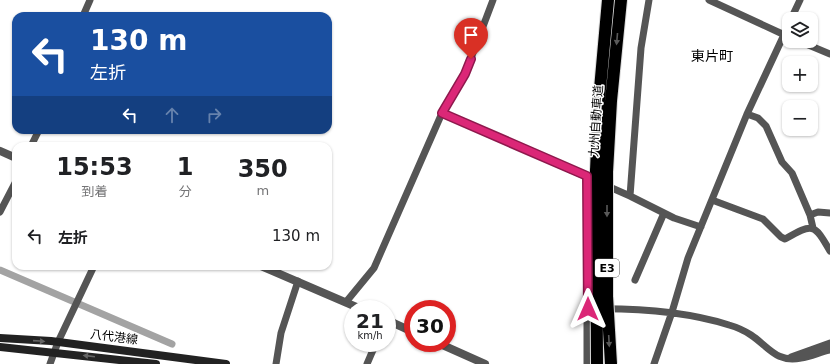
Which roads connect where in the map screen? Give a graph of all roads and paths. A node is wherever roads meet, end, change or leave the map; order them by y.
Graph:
1 (90, 0) edge
2 (493, 0) edge
3 (608, 0) edge
4 (621, 0) edge
5 (649, 0) edge
6 (709, 0) edge
7 (800, 0) edge
8 (85, 12) edge
9 (794, 12) edge
10 (782, 33) edge
11 (782, 45) edge
12 (816, 48) edge
13 (830, 54) edge
14 (442, 113) junction
15 (747, 114) junction
16 (0, 151) edge
17 (12, 156) edge
18 (597, 173) junction
19 (12, 189) edge
20 (630, 196) junction
21 (712, 200) junction
22 (0, 212) edge
23 (664, 213) junction
24 (830, 213) edge
25 (810, 215) junction
26 (701, 227) junction
27 (813, 228) junction
28 (830, 250) edge
29 (92, 270) edge
30 (271, 270) edge
31 (635, 280) dead end
32 (298, 281) junction
33 (348, 300) edge
34 (344, 301) edge
35 (588, 309) junction
36 (672, 312) junction
37 (0, 338) edge
38 (58, 342) junction
39 (830, 343) edge
40 (0, 347) edge
41 (830, 350) edge
42 (54, 351) junction
43 (372, 352) edge
44 (453, 352) edge
45 (787, 359) junction
46 (467, 360) edge
47 (50, 364) edge
48 (156, 364) edge
49 (226, 364) edge
50 (276, 364) edge
51 (367, 364) edge
52 (486, 364) edge
53 (587, 364) edge
54 (597, 364) edge
55 (611, 364) edge
56 (654, 364) edge

1 - 8 street
2 - 14 street
3 - 18 highway, 九州自動車道 / E3
4 -> 18 highway, 九州自動車道 / E3
5 - 20 street
6 - 10 street
7 - 9 street
11 - 15 street
12 - 13 street
14 - 18 street
14 - 33 street
15 - 21 street
15 - 25 street
16 - 17 street
18 - 20 street
18 - 35 street
18 - 54 highway, 九州自動車道 / E3, bridge
18 -> 55 highway, 九州自動車道 / E3, bridge
19 - 22 street
20 - 23 street
21 - 26 street
21 - 27 street
23 - 26 street
23 - 31 street
24 - 25 street
25 - 27 street
26 - 36 street
27 - 28 street
29 - 38 street
30 - 32 street
32 - 34 street
32 - 50 street
35 - 36 street
35 - 53 street
36 - 45 street
36 - 56 street
37 -> 38 main road, 八代港線
38 - 42 street
38 - 49 main road, 八代港線
39 - 45 street
40 - 42 main road, 八代港線
41 - 45 street
42 - 47 street
48 -> 42 main road, 八代港線
43 - 51 street
44 - 46 street
46 - 52 street

